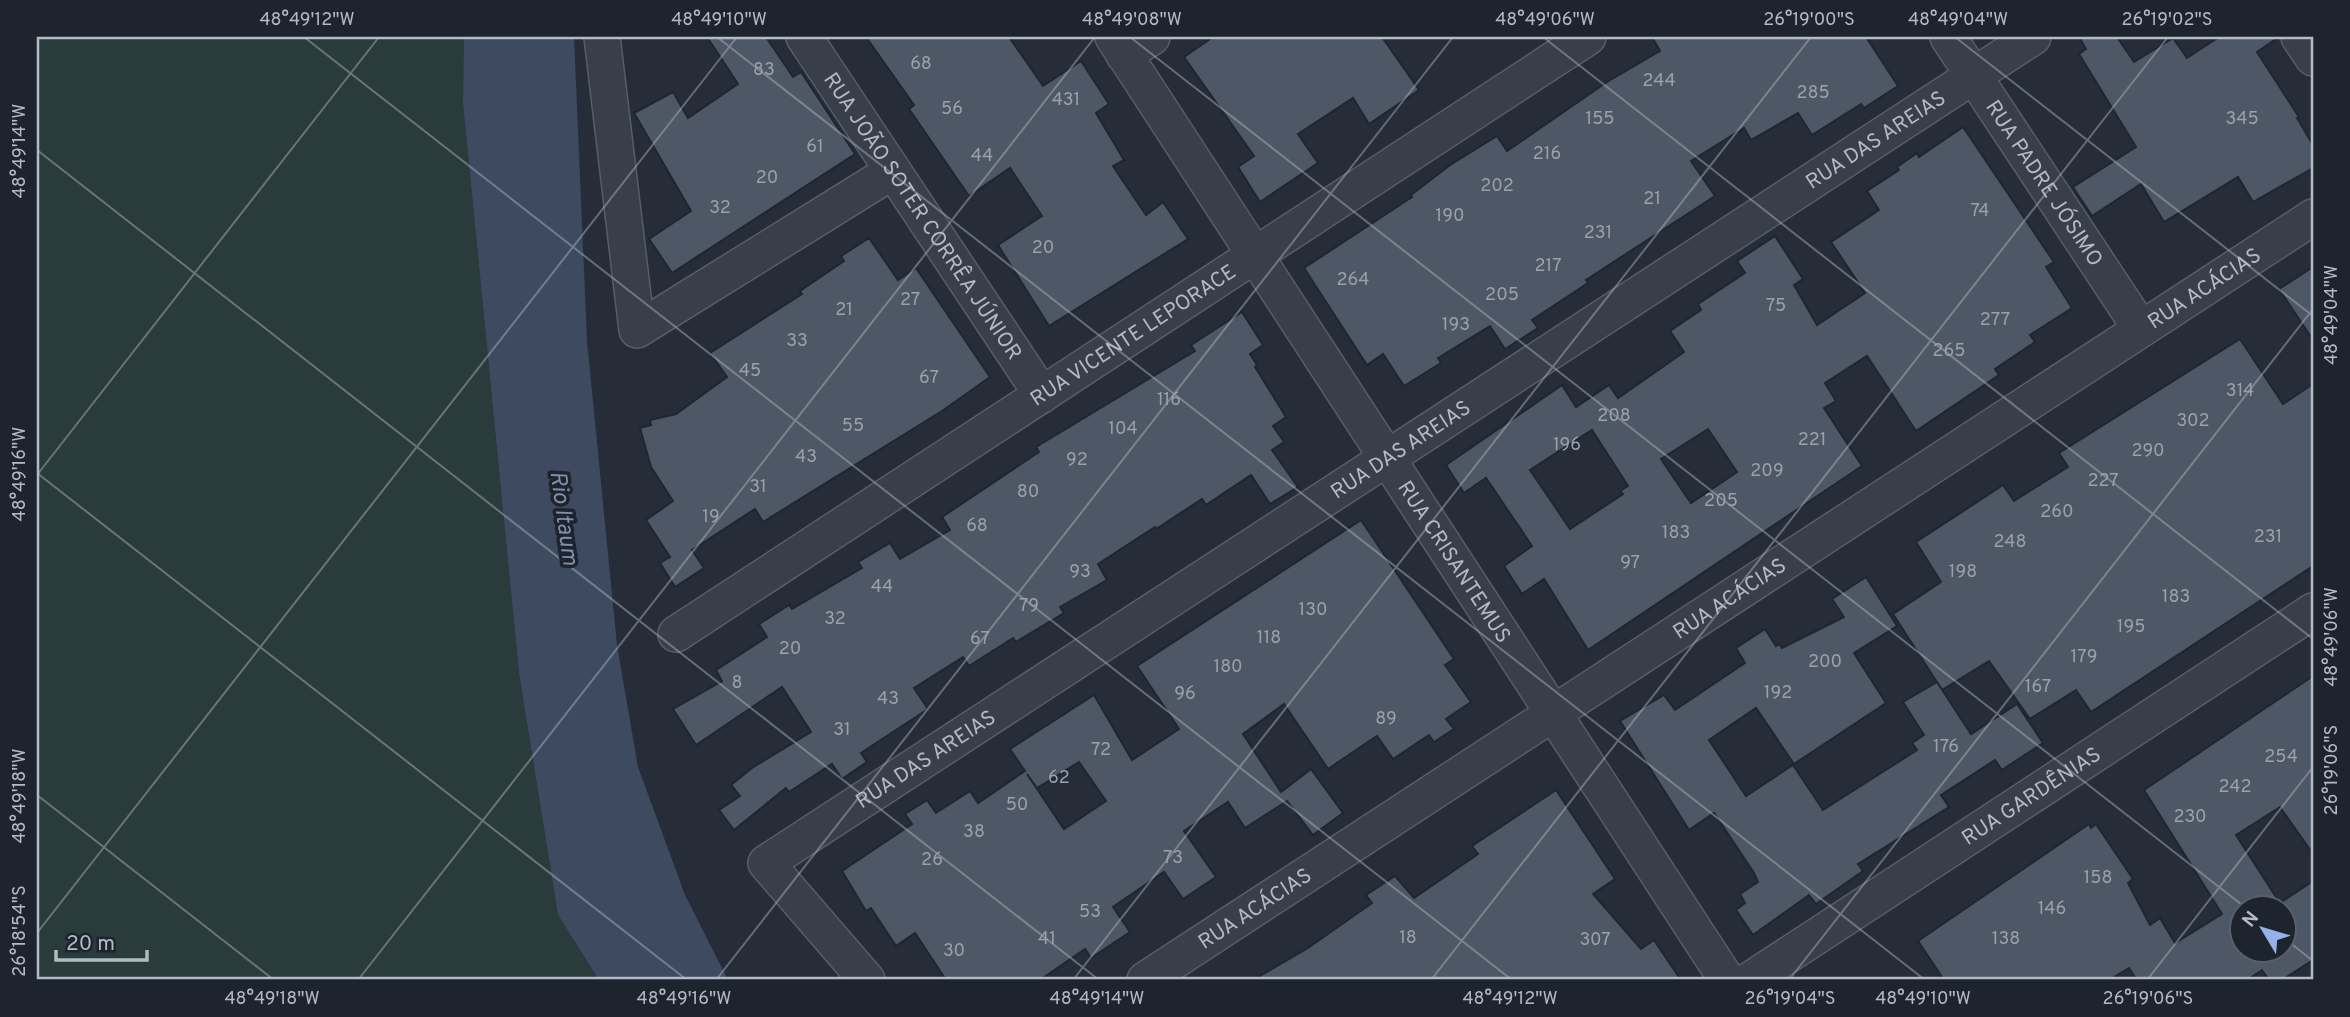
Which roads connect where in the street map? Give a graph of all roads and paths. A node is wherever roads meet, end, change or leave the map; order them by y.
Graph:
1 (602, 37) edge
2 (804, 37) edge
3 (1588, 37) edge
4 (1948, 37) edge
5 (2033, 37) edge
6 (2299, 37) edge
7 (1130, 43) edge
8 (2313, 58) edge
9 (1974, 76) junction
10 (893, 171) junction
11 (2313, 217) edge
12 (1255, 255) junction
13 (2140, 330) junction
14 (1042, 394) junction
15 (1387, 458) junction
16 (2313, 611) edge
17 (676, 634) dead end
18 (1553, 713) junction
19 (867, 980) edge
20 (1145, 980) edge
21 (1727, 980) edge
22 (1750, 980) edge

1 - 10 street
2 - 10 street, RUA JOÃO SOTER CORRÊA JÚNIOR
3 - 12 street, RUA VICENTE LEPORACE
4 - 9 street, RUA PADRE JÓSIMO
5 - 9 street, RUA DAS AREIAS
6 - 8 street
7 - 12 street, RUA CRISANTEMUS
9 - 13 street, RUA PADRE JÓSIMO
9 - 15 street, RUA DAS AREIAS
10 - 14 street, RUA JOÃO SOTER CORRÊA JÚNIOR
11 - 13 street, RUA ACÁCIAS
12 - 14 street, RUA VICENTE LEPORACE
12 - 15 street, RUA CRISANTEMUS
13 - 18 street, RUA ACÁCIAS
14 - 17 street, RUA VICENTE LEPORACE
15 - 18 street, RUA CRISANTEMUS
15 - 19 street, RUA DAS AREIAS
16 - 22 street, RUA GARDÊNIAS
18 - 20 street, RUA ACÁCIAS
18 - 21 street, RUA CRISANTEMUS

